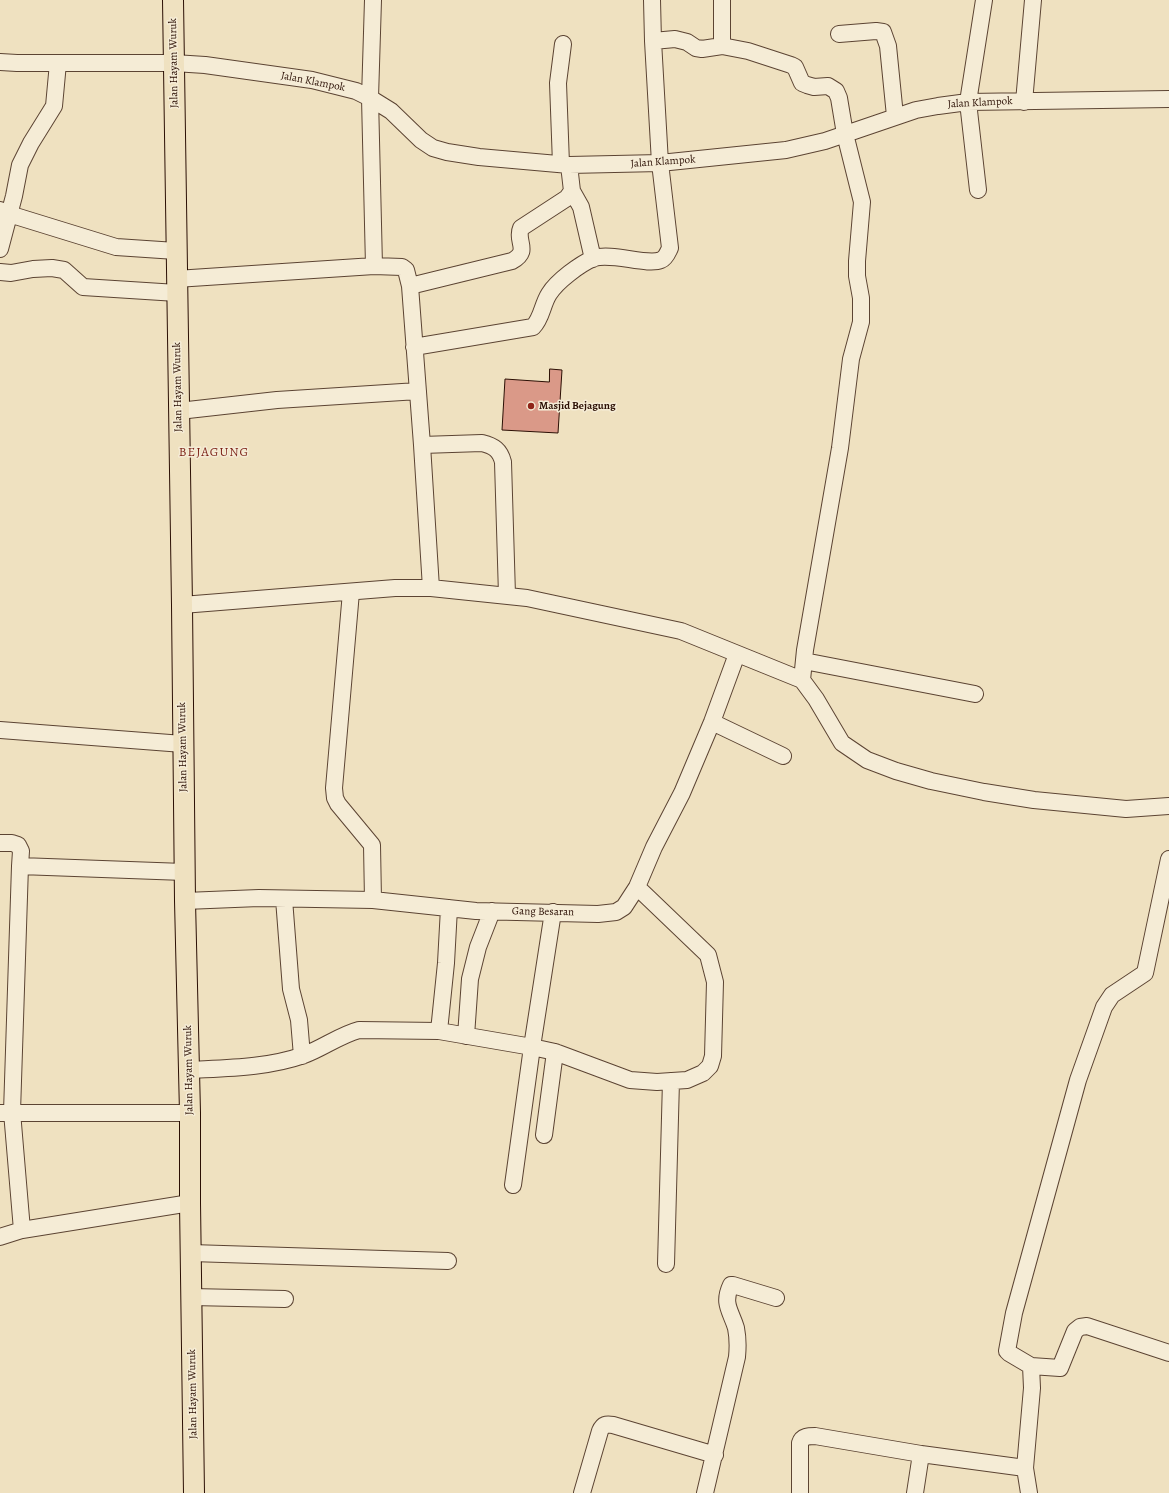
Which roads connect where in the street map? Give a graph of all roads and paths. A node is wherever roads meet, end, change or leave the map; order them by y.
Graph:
1 (173, 0) edge
2 (374, 0) edge
3 (652, 0) edge
4 (722, 0) edge
5 (984, 0) edge
6 (1033, 0) edge
7 (839, 34) dead end
8 (653, 41) junction
9 (563, 44) dead end
10 (722, 46) junction
11 (0, 62) edge
12 (58, 63) junction
13 (174, 64) junction
14 (370, 98) junction
15 (1169, 99) edge
16 (968, 102) junction
17 (1024, 102) junction
18 (895, 116) junction
19 (845, 134) junction
20 (660, 163) junction
21 (565, 164) junction
22 (978, 190) dead end
23 (572, 191) junction
24 (4, 212) edge
25 (0, 249) edge
26 (176, 251) junction
27 (594, 259) junction
28 (374, 266) junction
29 (0, 272) edge
30 (177, 286) junction
31 (410, 286) junction
32 (414, 347) junction
33 (418, 391) junction
34 (179, 411) junction
35 (422, 445) junction
36 (431, 588) junction
37 (350, 592) junction
38 (507, 595) junction
39 (182, 605) junction
40 (737, 654) junction
41 (804, 661) junction
42 (802, 680) junction
43 (975, 694) dead end
44 (712, 722) junction
45 (0, 730) edge
46 (183, 744) junction
47 (783, 756) dead end
48 (1168, 810) edge
49 (0, 843) edge
50 (1169, 859) edge
51 (20, 866) junction
52 (184, 872) junction
53 (637, 887) junction
54 (284, 899) junction
55 (373, 900) junction
56 (185, 901) junction
57 (449, 908) junction
58 (492, 911) junction
59 (553, 912) junction
60 (439, 1031) junction
61 (466, 1036) junction
62 (532, 1047) junction
63 (555, 1052) junction
64 (302, 1056) junction
65 (189, 1070) junction
66 (671, 1081) junction
67 (6, 1113) edge
68 (190, 1113) junction
69 (544, 1135) dead end
70 (513, 1184) dead end
71 (190, 1203) junction
72 (22, 1230) junction
73 (0, 1237) edge
74 (191, 1253) junction
75 (448, 1261) dead end
76 (666, 1264) dead end
77 (191, 1297) junction
78 (776, 1298) dead end
79 (285, 1299) dead end
80 (1169, 1353) edge
81 (1031, 1366) junction
82 (921, 1454) junction
83 (715, 1455) junction
84 (1025, 1468) junction
85 (194, 1493) edge
86 (582, 1493) edge
87 (705, 1493) edge
88 (800, 1493) edge
89 (915, 1493) edge
90 (1029, 1493) edge

1 - 13 main road, Jalan Hayam Wuruk
2 - 14 street
3 - 8 street
4 - 10 street
5 - 16 street
6 - 17 street
7 - 18 street
8 - 10 street
8 - 20 street
9 - 21 street
10 - 19 street
11 - 12 street, Jalan Klampok
12 - 13 street, Jalan Klampok
12 - 24 street
13 - 14 street, Jalan Klampok
13 - 26 main road, Jalan Hayam Wuruk
14 - 21 street, Jalan Klampok
14 - 28 street
15 - 17 street, Jalan Klampok
16 - 17 street, Jalan Klampok
16 - 18 street, Jalan Klampok
16 - 22 street
18 - 19 street, Jalan Klampok
19 - 20 street, Jalan Klampok
19 - 41 street
20 - 21 street, Jalan Klampok
20 - 27 street
21 - 23 street
23 - 27 street
23 - 31 street
24 - 25 street
24 - 26 street
26 - 30 main road, Jalan Hayam Wuruk
27 - 32 street
28 - 30 street
28 - 31 street
29 - 30 street
30 - 34 main road, Jalan Hayam Wuruk
31 - 32 street
32 - 33 street
33 - 34 street
33 - 35 street
34 - 39 main road, Jalan Hayam Wuruk
35 - 36 street
35 - 38 street
36 - 37 street
36 - 38 street
37 - 39 street
37 - 55 street
38 - 40 street
39 - 46 main road, Jalan Hayam Wuruk
40 - 42 street
40 - 44 street, Gang Besaran
41 - 42 street
41 - 43 street
42 - 48 street
44 - 47 street
44 - 53 street, Gang Besaran
45 - 46 street
46 - 52 main road, Jalan Hayam Wuruk
49 - 51 street
50 - 81 street
51 - 52 street
51 - 67 street
52 - 56 main road, Jalan Hayam Wuruk
53 - 59 street, Gang Besaran
53 - 66 street
54 - 55 street, Gang Besaran
54 - 56 street, Gang Besaran
54 - 64 street
55 - 57 street, Gang Besaran
56 - 65 main road, Jalan Hayam Wuruk
57 - 58 street, Gang Besaran
57 - 60 street
58 - 59 street, Gang Besaran
58 - 61 street
59 - 62 street
60 - 61 street
60 - 64 street
61 - 62 street
62 - 63 street
62 - 70 street
63 - 66 street
63 - 69 street
64 - 65 street
65 - 68 main road, Jalan Hayam Wuruk
66 - 76 street
67 - 68 street
67 - 72 street
68 - 71 main road, Jalan Hayam Wuruk
71 - 72 street
71 - 74 main road, Jalan Hayam Wuruk
72 - 73 street
74 - 75 street
74 - 77 main road, Jalan Hayam Wuruk
77 - 79 street
77 - 85 main road, Jalan Hayam Wuruk
78 - 83 street
80 - 81 street
81 - 84 street
82 - 84 street
82 - 88 street
82 - 89 street
83 - 86 street
83 - 87 street
84 - 90 street

